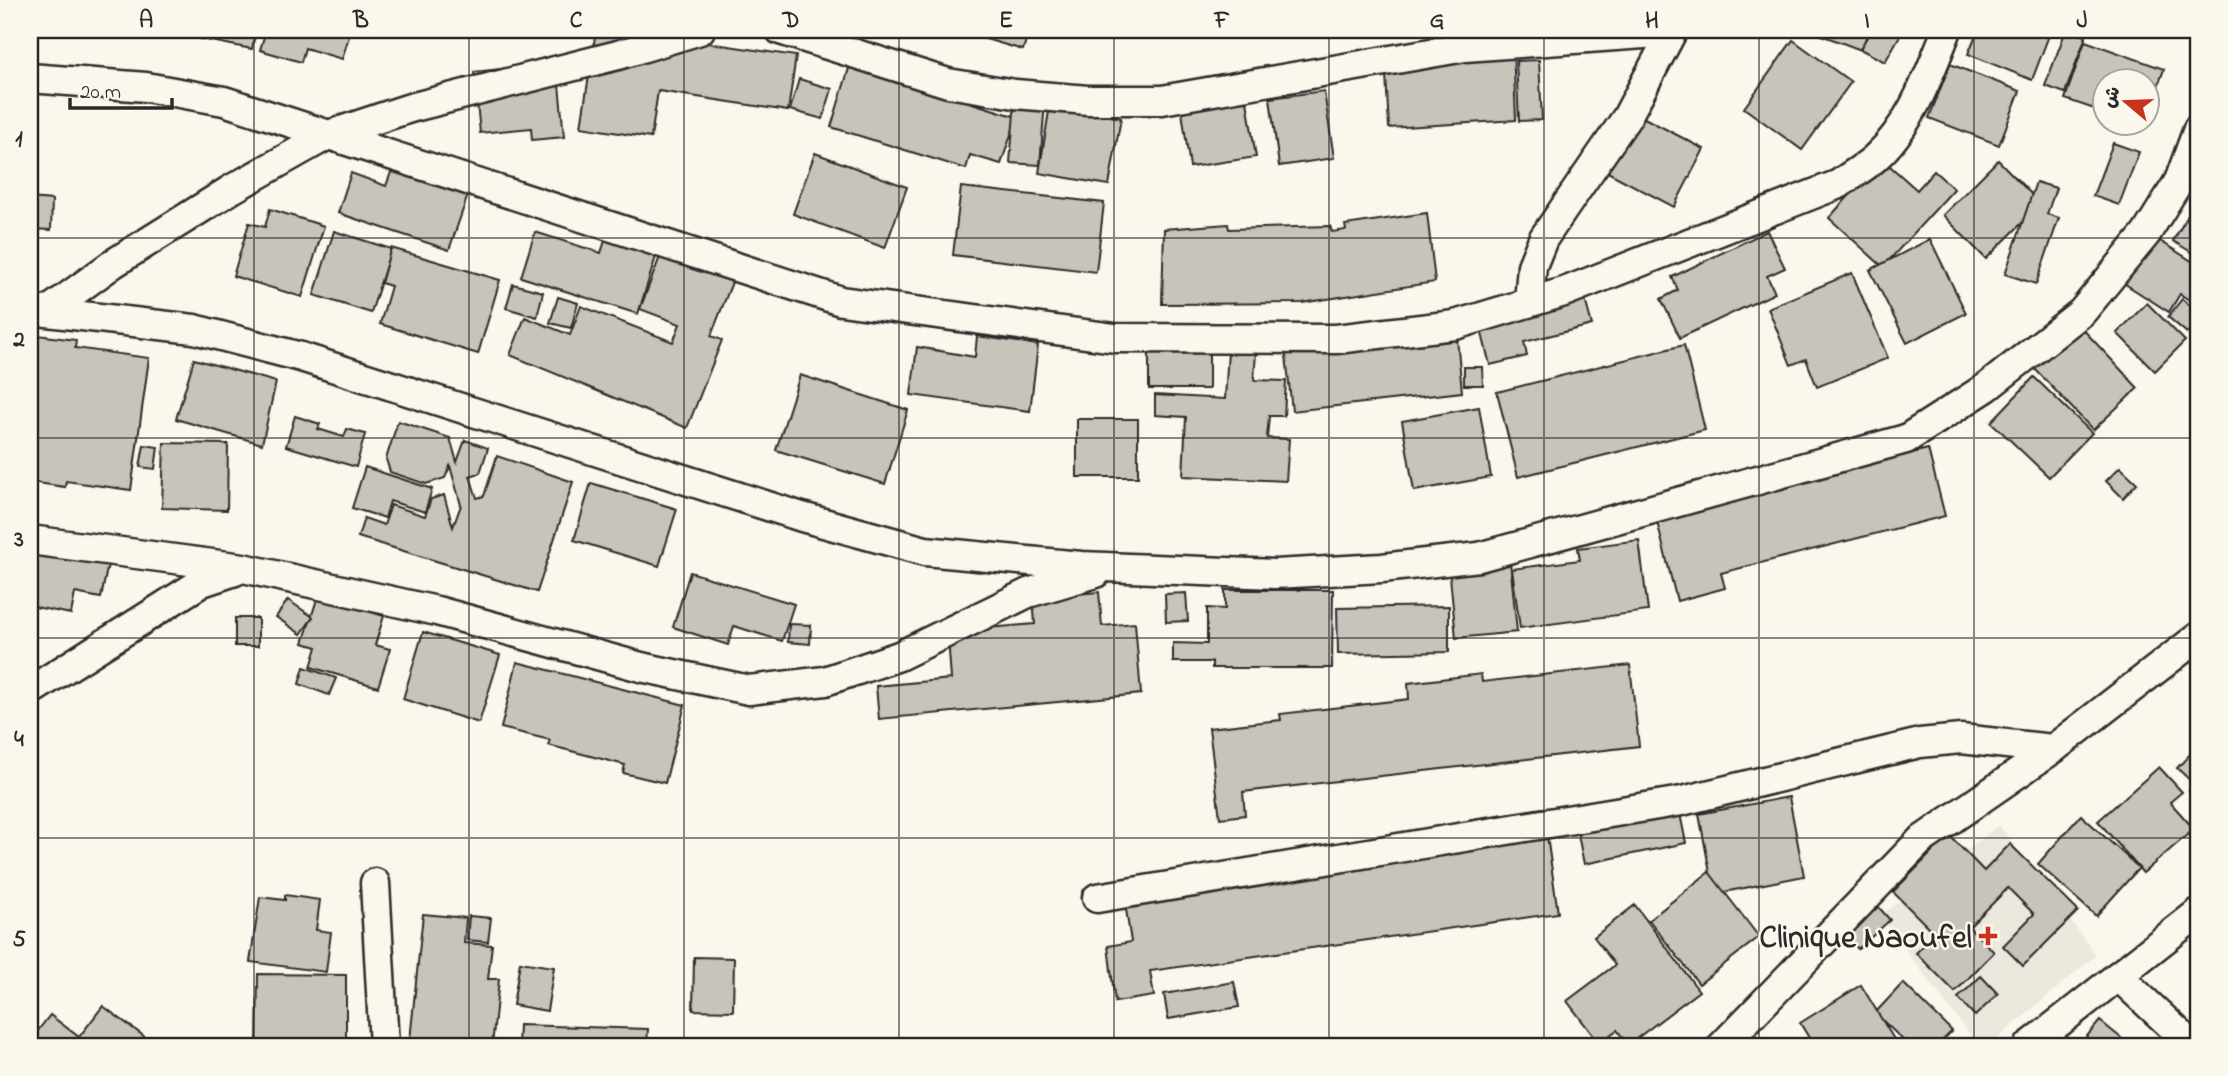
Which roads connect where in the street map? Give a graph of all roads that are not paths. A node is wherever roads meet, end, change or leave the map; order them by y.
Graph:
1 (700, 30) edge
2 (780, 30) edge
3 (1947, 30) edge
4 (1672, 31) edge
5 (30, 78) edge
6 (2198, 130) edge
7 (326, 136) junction
8 (1529, 302) junction
9 (39, 311) edge
10 (30, 540) edge
11 (243, 568) junction
12 (1115, 568) junction
13 (2198, 637) edge
14 (30, 691) edge
15 (2053, 749) junction
16 (375, 883) dead end
17 (1097, 898) dead end
18 (2198, 914) edge
19 (2118, 976) junction
20 (384, 1046) edge
21 (1722, 1046) edge
22 (2029, 1046) edge
23 (2193, 1046) edge

1 - 7 street
2 - 4 street
3 - 8 street
4 - 8 street
5 - 7 street
6 - 12 street
7 - 8 street
7 - 9 street
9 - 12 street
10 - 11 street
11 - 12 street
11 - 14 street
13 - 15 street
15 - 17 street
15 - 21 street
16 - 20 street
18 - 19 street
19 - 22 street
19 - 23 street

